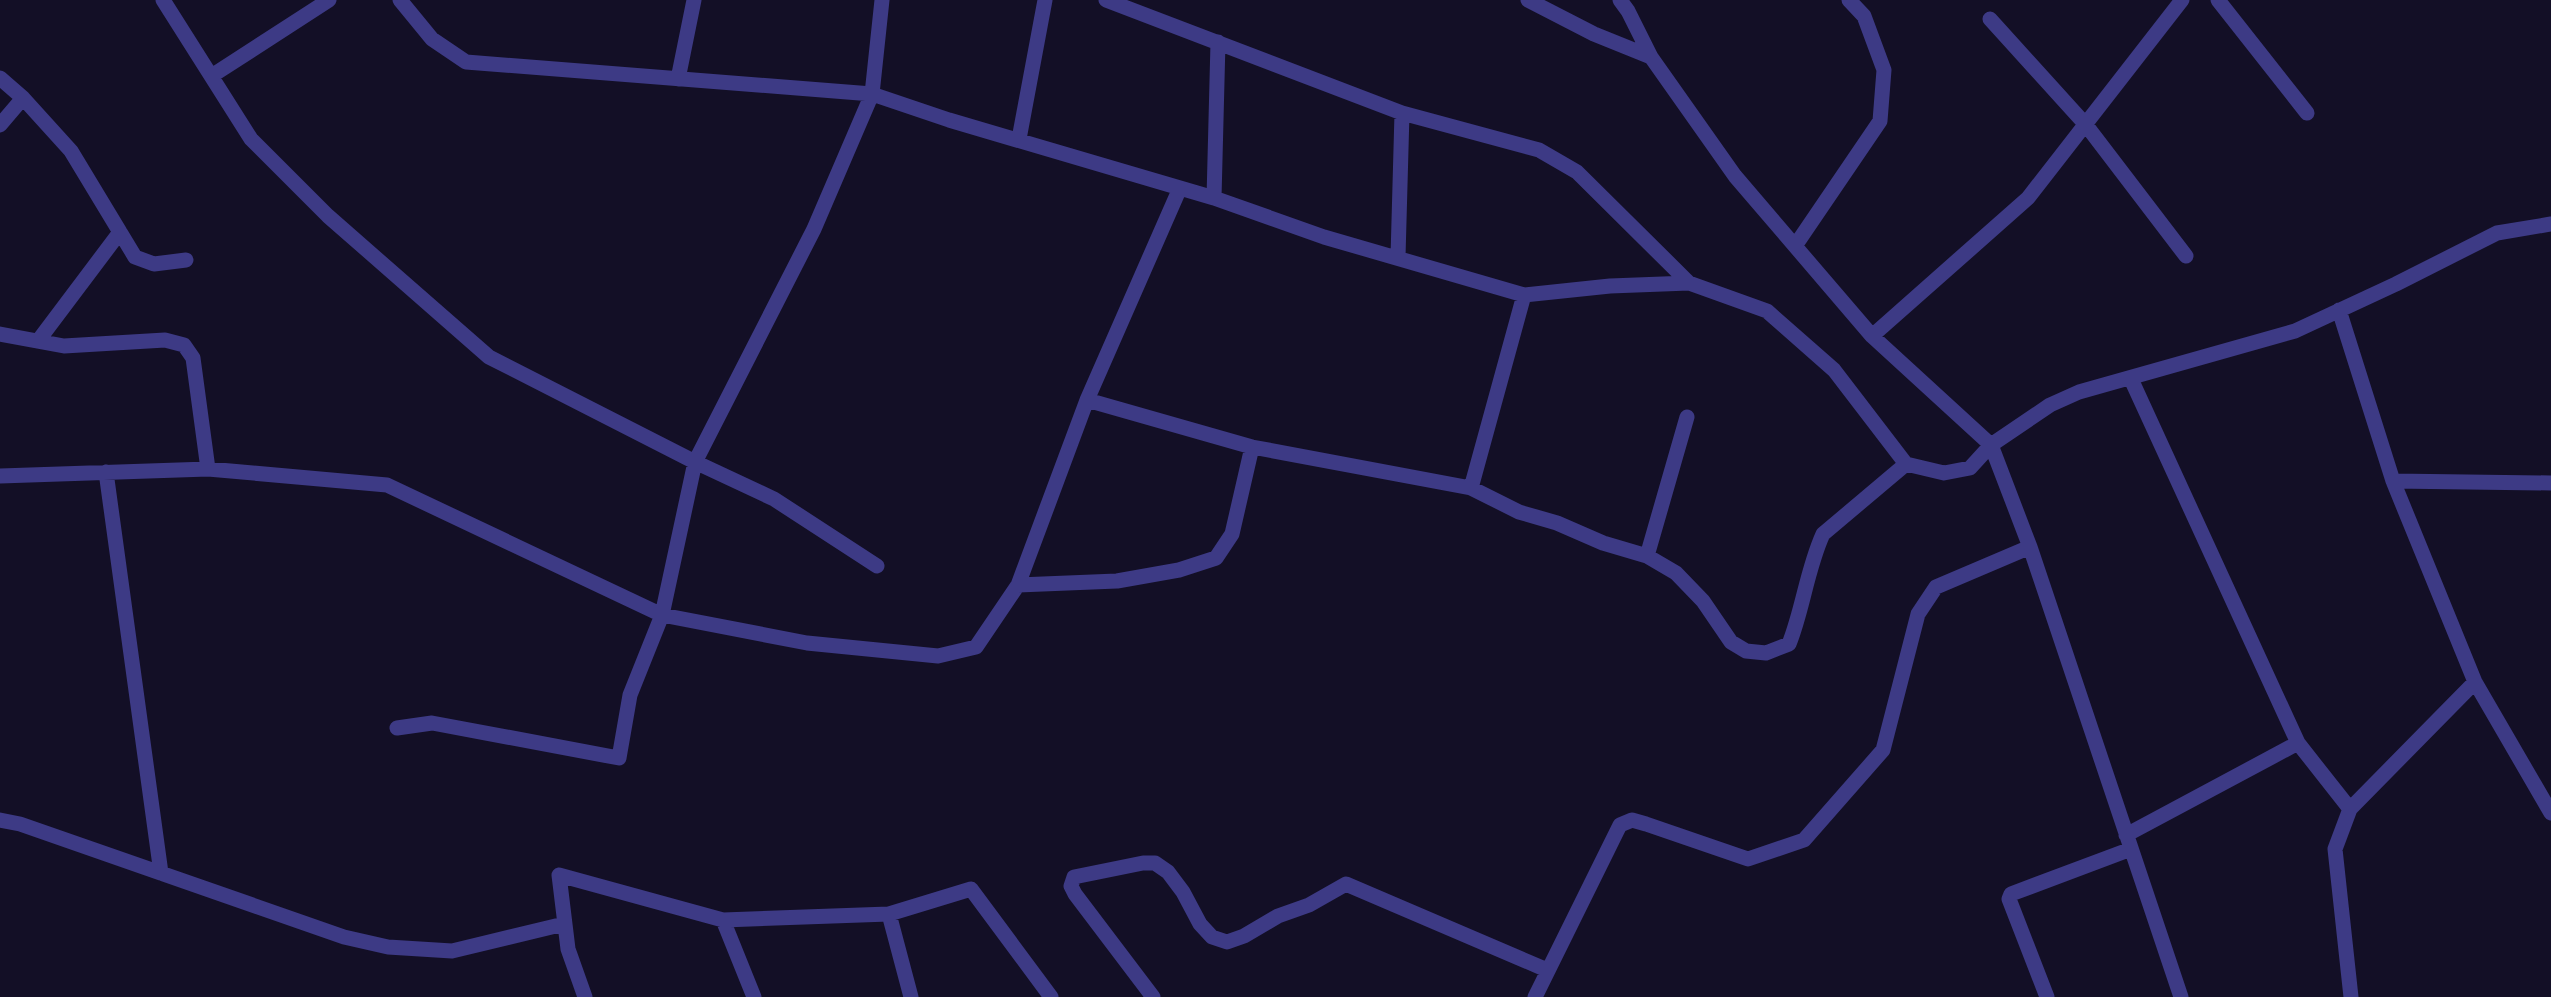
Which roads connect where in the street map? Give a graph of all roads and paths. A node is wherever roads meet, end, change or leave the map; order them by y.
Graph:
1 (163, 0) edge
2 (329, 0) edge
3 (400, 0) edge
4 (694, 0) edge
5 (882, 0) edge
6 (1045, 0) edge
7 (1106, 0) edge
8 (1528, 0) edge
9 (1620, 0) edge
10 (1850, 0) edge
11 (2182, 0) edge
12 (2218, 0) edge
13 (1990, 19) dead end
14 (1218, 42) junction
15 (1651, 57) junction
16 (213, 75) junction
17 (0, 78) edge
18 (678, 80) junction
19 (872, 94) junction
20 (23, 98) junction
21 (1402, 113) junction
22 (2307, 113) dead end
23 (0, 125) edge
24 (2086, 125) junction
25 (1019, 139) junction
26 (1180, 188) junction
27 (1214, 198) junction
28 (2551, 224) edge
29 (120, 232) junction
30 (1795, 246) junction
31 (2186, 256) dead end
32 (1398, 257) junction
33 (186, 260) dead end
34 (1689, 283) junction
35 (1524, 295) junction
36 (2339, 310) junction
37 (0, 334) edge
38 (1872, 336) junction
39 (38, 341) junction
40 (2131, 379) junction
41 (1087, 400) junction
42 (1687, 417) dead end
43 (1991, 445) junction
44 (1252, 447) junction
45 (695, 462) junction
46 (1906, 464) junction
47 (208, 469) junction
48 (106, 472) junction
49 (0, 476) edge
50 (2393, 481) junction
51 (2551, 483) edge
52 (1471, 488) junction
53 (2030, 547) junction
54 (1647, 556) junction
55 (877, 566) dead end
56 (1018, 585) junction
57 (662, 615) junction
58 (2475, 682) junction
59 (397, 728) dead end
60 (2298, 743) junction
61 (2350, 809) junction
62 (2551, 813) edge
63 (0, 820) edge
64 (2129, 842) junction
65 (161, 873) junction
66 (889, 915) junction
67 (723, 920) junction
68 (564, 924) junction
69 (1548, 970) junction
70 (585, 997) edge
71 (754, 997) edge
72 (911, 997) edge
73 (1051, 997) edge
74 (1153, 997) edge
75 (1535, 997) edge
76 (2047, 997) edge
77 (2181, 997) edge
78 (2351, 997) edge

1 - 16 street
2 - 16 street
3 - 18 street
4 - 18 street
5 - 19 street
6 - 25 street
7 - 14 street
8 - 15 street
9 - 15 street
10 - 30 street
11 - 24 street
12 - 22 street
13 - 24 street
14 - 21 street
14 - 27 street
15 - 30 street
16 - 45 street
17 - 20 street
18 - 19 street
19 - 25 street
19 - 45 street
20 - 23 street
20 - 29 street
21 - 32 street
21 - 34 street
24 - 31 street
24 - 38 street
25 - 26 street
26 - 27 street
26 - 41 street
27 - 32 street
28 - 36 street
29 - 33 street
29 - 39 street
30 - 38 street
32 - 35 street
34 - 35 street
34 - 46 street
35 - 52 street
36 - 40 street
36 - 50 street
37 - 39 street
38 - 43 street
39 - 47 street
40 - 43 street
40 - 60 street
41 - 44 street
41 - 56 street
42 - 54 street
43 - 46 street
43 - 53 street
44 - 52 street
44 - 56 street
45 - 55 street
45 - 57 street
46 - 54 street
47 - 48 street
47 - 57 street
48 - 49 street
48 - 65 street
50 - 51 street
50 - 58 street
52 - 54 street
53 - 64 street
53 - 69 street
56 - 57 street
57 - 59 street
58 - 61 street
58 - 62 street
60 - 61 street
60 - 64 street
61 - 78 street
63 - 65 street
64 - 76 street
64 - 77 street
65 - 68 street
66 - 67 street
66 - 72 street
66 - 73 street
67 - 68 street
67 - 71 street
68 - 70 street
69 - 74 street
69 - 75 street

